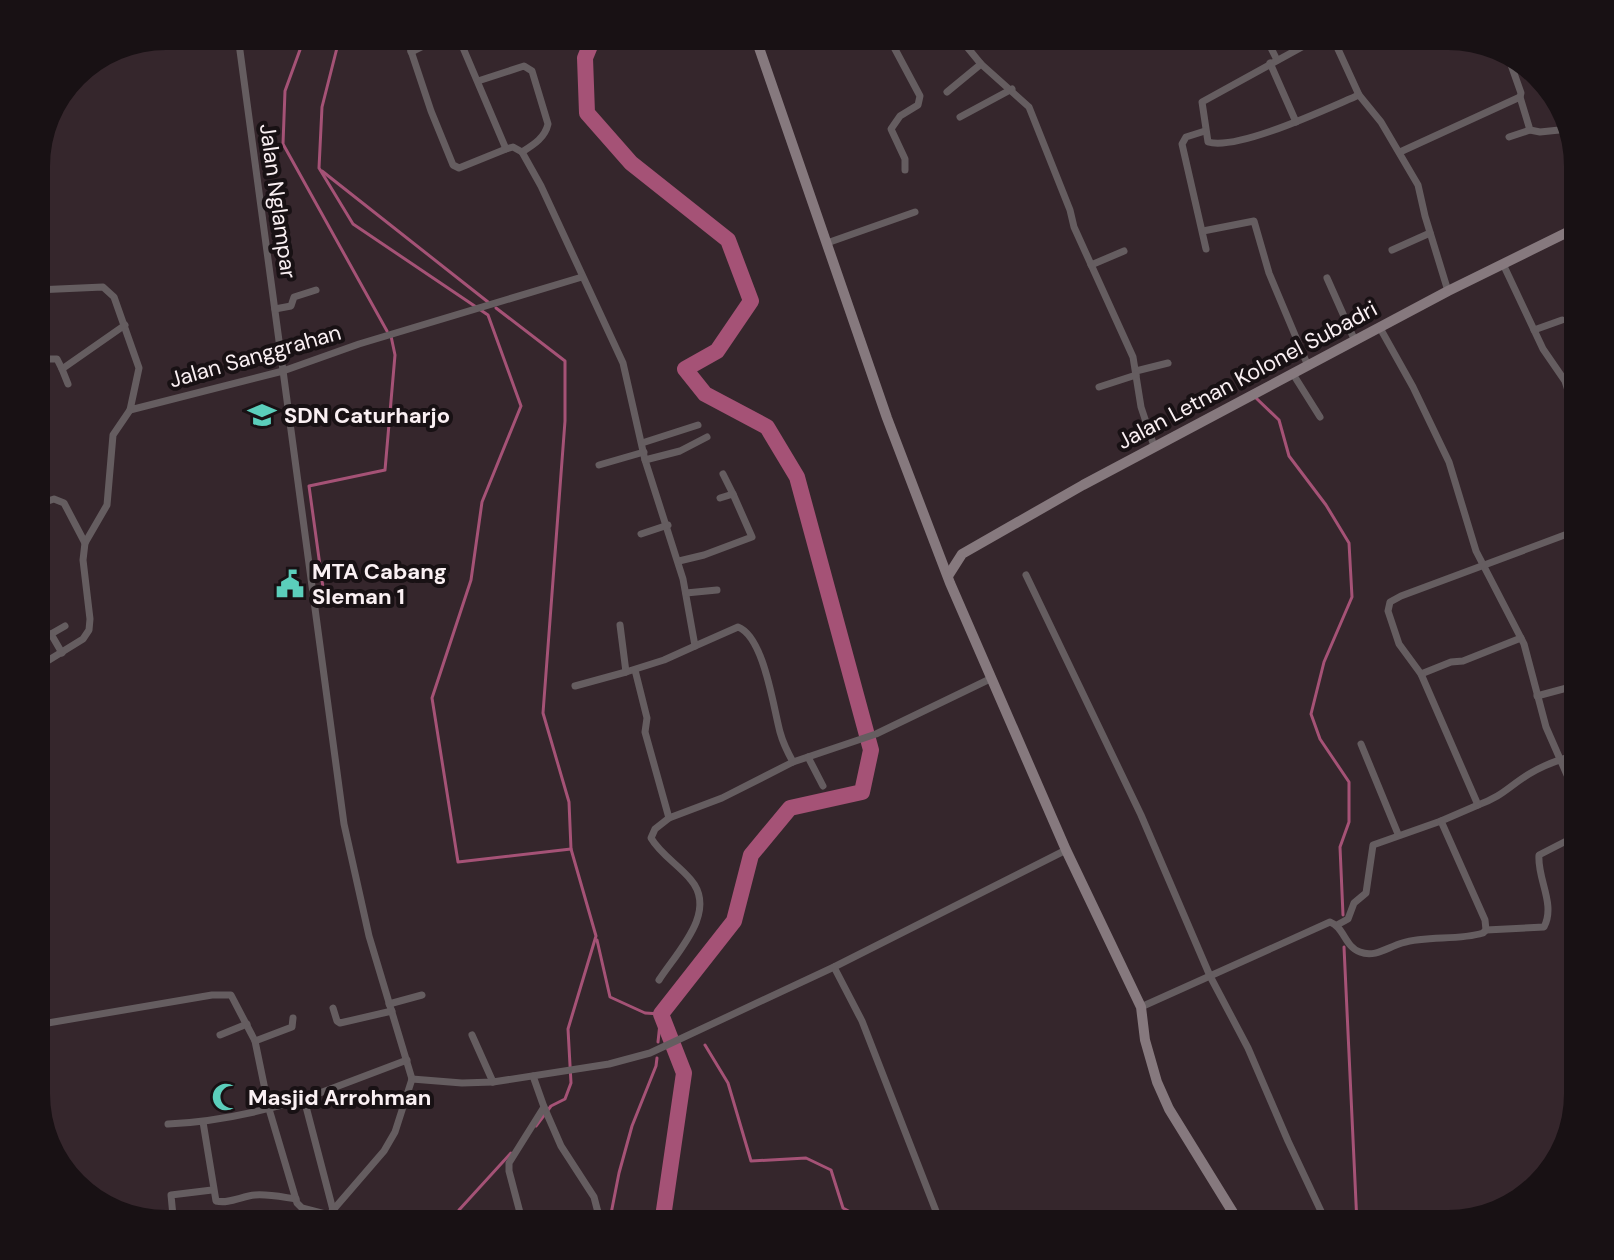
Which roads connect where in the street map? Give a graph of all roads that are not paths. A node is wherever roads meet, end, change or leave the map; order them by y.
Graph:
1 (240, 50) edge
2 (415, 50) edge
3 (465, 50) edge
4 (760, 50) edge
5 (895, 50) edge
6 (970, 50) edge
7 (1270, 50) edge
8 (1296, 50) edge
9 (1338, 50) edge
10 (411, 52) joint
11 (1274, 62) junction
12 (981, 64) junction
13 (1513, 70) edge
14 (478, 81) junction
15 (1012, 89) junction
16 (947, 92) dead end
17 (1359, 95) junction
18 (1520, 97) junction
19 (960, 117) dead end
20 (1296, 122) junction
21 (1530, 130) junction
22 (1558, 130) edge
23 (1205, 131) junction
24 (1509, 137) dead end
25 (506, 149) junction
26 (522, 152) junction
27 (1400, 152) junction
28 (905, 170) dead end
29 (915, 212) dead end
30 (1203, 231) junction
31 (1430, 233) junction
32 (1564, 234) edge
33 (827, 243) junction
34 (1206, 249) dead end
35 (1392, 250) dead end
36 (1124, 251) dead end
37 (1503, 264) junction
38 (1091, 265) junction
39 (582, 277) junction
40 (1327, 278) dead end
41 (50, 289) edge
42 (316, 290) dead end
43 (1448, 291) junction
44 (275, 309) junction
45 (1562, 320) dead end
46 (125, 325) junction
47 (1380, 328) junction
48 (1534, 330) junction
49 (1355, 341) junction
50 (50, 359) edge
51 (1168, 363) dead end
52 (1308, 366) junction
53 (62, 369) junction
54 (283, 371) junction
55 (1136, 373) junction
56 (1293, 374) junction
57 (1564, 379) edge
58 (68, 384) dead end
59 (1099, 387) dead end
60 (130, 410) junction
61 (1320, 417) dead end
62 (698, 425) dead end
63 (707, 437) dead end
64 (1154, 446) junction
65 (644, 452) junction
66 (599, 465) dead end
67 (723, 474) dead end
68 (733, 494) junction
69 (720, 498) dead end
70 (50, 500) edge
71 (668, 525) junction
72 (641, 534) dead end
73 (1564, 535) edge
74 (85, 543) junction
75 (962, 554) junction
76 (940, 558) junction
77 (679, 561) junction
78 (1483, 564) junction
79 (1026, 575) dead end
80 (948, 576) junction
81 (717, 590) dead end
82 (686, 593) junction
83 (620, 625) dead end
84 (65, 626) dead end
85 (51, 634) joint
86 (1521, 638) junction
87 (695, 646) junction
88 (62, 653) junction
89 (50, 660) edge
90 (630, 671) junction
91 (1421, 674) junction
92 (992, 678) junction
93 (575, 686) dead end
94 (1564, 689) edge
95 (1537, 696) junction
96 (1361, 744) dead end
97 (808, 757) junction
98 (1564, 758) edge
99 (1558, 759) junction
100 (793, 762) junction
101 (1564, 771) edge
102 (823, 786) dead end
103 (1478, 805) junction
104 (669, 818) junction
105 (1441, 821) junction
106 (1398, 834) junction
107 (1564, 842) edge
108 (1066, 850) junction
109 (1337, 925) junction
110 (1486, 930) junction
111 (834, 967) junction
112 (1210, 976) junction
113 (659, 980) dead end
114 (422, 995) dead end
115 (390, 1007) junction
116 (1141, 1007) junction
117 (333, 1008) dead end
118 (293, 1018) dead end
119 (50, 1023) edge
120 (247, 1024) junction
121 (220, 1035) dead end
122 (472, 1035) dead end
123 (255, 1041) junction
124 (407, 1060) junction
125 (533, 1076) junction
126 (412, 1079) junction
127 (493, 1082) junction
128 (304, 1099) junction
129 (544, 1107) junction
130 (269, 1109) junction
131 (203, 1122) junction
132 (168, 1124) dead end
133 (212, 1190) junction
134 (296, 1199) junction
135 (172, 1210) edge
136 (316, 1210) edge
137 (331, 1210) edge
138 (333, 1210) edge
139 (520, 1210) edge
140 (597, 1210) edge
141 (936, 1210) edge
142 (1232, 1210) edge
143 (1320, 1210) edge

1 - 44 street, Jalan Nglampar
2 - 10 street
3 - 14 street
4 - 33 main road
5 - 28 street
6 - 12 street
7 - 11 street
8 - 11 street
9 - 17 street
10 - 25 street
11 - 20 street
11 - 23 street
12 - 15 street
12 - 16 street
13 - 18 street
14 - 25 street
14 - 26 street
15 - 19 street
15 - 38 street
17 - 20 street
17 - 27 street
18 - 21 street
18 - 27 street
20 - 23 street
21 - 22 street
21 - 24 street
23 - 30 street
25 - 26 street
26 - 39 street
27 - 31 street
29 - 33 street
30 - 34 street
30 - 52 street
31 - 35 street
31 - 43 street
32 - 37 main road, Jalan Letnan Kolonel Subadri
33 - 76 main road
36 - 38 street
37 - 43 main road, Jalan Letnan Kolonel Subadri
37 - 48 street
38 - 55 street
39 - 54 street, Jalan Sanggrahan
39 - 65 street
40 - 49 street
41 - 46 street, Jalan Sanggrahan
42 - 44 street
43 - 47 main road, Jalan Letnan Kolonel Subadri
44 - 54 street, Jalan Nglampar
45 - 48 street
46 - 53 street
46 - 60 street, Jalan Sanggrahan
47 - 49 main road, Jalan Letnan Kolonel Subadri
47 - 78 street
48 - 57 street
49 - 52 main road, Jalan Letnan Kolonel Subadri
50 - 53 street
51 - 55 street
52 - 56 main road, Jalan Letnan Kolonel Subadri
53 - 58 street
54 - 60 street, Jalan Sanggrahan
54 - 115 street, Jalan Nglampar
55 - 59 street
55 - 64 street
56 - 61 street
56 - 64 main road, Jalan Letnan Kolonel Subadri
60 - 74 street
62 - 65 street
63 - 65 street
64 - 75 main road, Jalan Letnan Kolonel Subadri
65 - 66 street
65 - 71 street
67 - 68 street
68 - 69 street
68 - 77 street
70 - 74 street
71 - 72 street
71 - 77 street
73 - 78 street
74 - 88 street
75 - 76 main road
75 - 80 main road, Jalan Letnan Kolonel Subadri
76 - 80 main road
77 - 82 street
78 - 86 street
78 - 91 street
79 - 112 street
80 - 92 main road
81 - 82 street
82 - 87 street
83 - 90 street
84 - 85 street
85 - 88 street
86 - 91 street
86 - 95 street
87 - 90 street
87 - 100 street
88 - 89 street
90 - 93 street
90 - 104 street
91 - 103 street
92 - 97 street
92 - 108 main road
94 - 95 street
95 - 99 street
96 - 106 street
97 - 100 street
97 - 102 street
98 - 99 street
99 - 101 street
99 - 103 street
100 - 104 street
103 - 105 street
104 - 113 street
105 - 106 street
105 - 110 street
106 - 109 street
107 - 110 street
108 - 111 street
108 - 116 main road
109 - 110 street
109 - 112 street
111 - 125 street
111 - 141 street
112 - 116 street
112 - 143 street
114 - 115 street
115 - 117 street
115 - 124 street, Jalan Nglampar
116 - 142 main road
118 - 123 street
119 - 120 street
120 - 121 street
120 - 123 street
122 - 127 street
123 - 130 street
124 - 126 street, Jalan Nglampar
124 - 128 street
125 - 127 street
125 - 129 street
126 - 127 street
126 - 138 street
128 - 130 street
128 - 137 street
129 - 139 street
129 - 140 street
130 - 131 street
130 - 134 street
131 - 132 street
131 - 133 street
133 - 134 street
133 - 135 street
134 - 136 street

